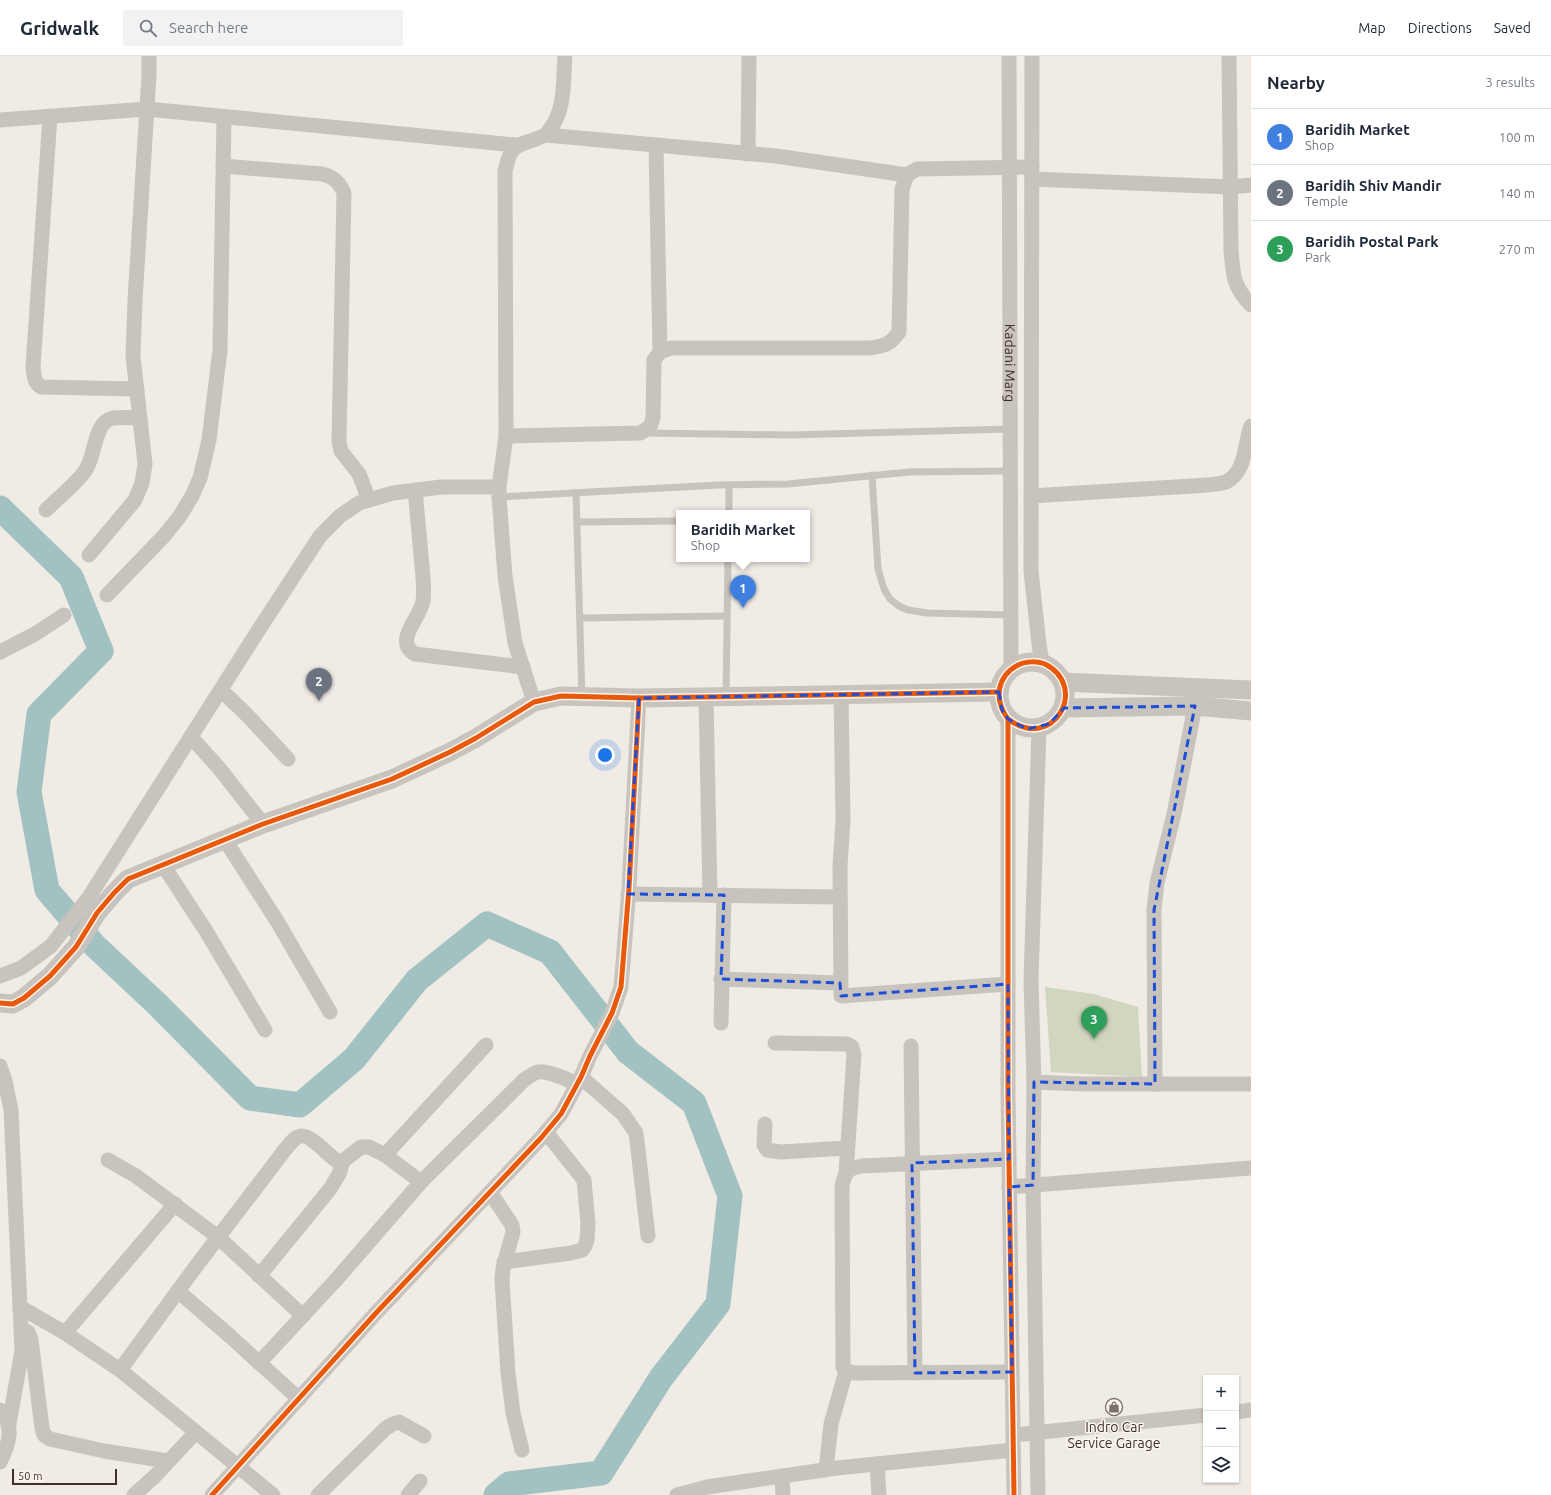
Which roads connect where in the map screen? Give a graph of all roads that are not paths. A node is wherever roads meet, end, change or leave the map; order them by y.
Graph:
1 (149, 56) edge
2 (565, 56) edge
3 (749, 56) edge
4 (1009, 56) edge
5 (1032, 56) edge
6 (1229, 56) edge
7 (147, 109) junction
8 (50, 116) junction
9 (224, 117) junction
10 (0, 120) edge
11 (546, 135) junction
12 (516, 145) junction
13 (656, 145) junction
14 (748, 154) junction
15 (223, 166) junction
16 (1009, 168) junction
17 (1032, 173) junction
18 (907, 175) junction
19 (1251, 185) edge
20 (1230, 187) junction
21 (1251, 305) edge
22 (660, 352) junction
23 (137, 389) junction
24 (140, 418) junction
25 (1251, 426) edge
26 (1010, 429) junction
27 (640, 433) junction
28 (506, 436) junction
29 (1010, 471) junction
30 (872, 475) junction
31 (729, 485) junction
32 (415, 490) junction
33 (499, 492) junction
34 (576, 493) junction
35 (1031, 496) junction
36 (368, 500) junction
37 (46, 510) dead end
38 (729, 510) edge
39 (676, 521) edge
40 (577, 522) junction
41 (89, 555) dead end
42 (728, 562) edge
43 (107, 595) dead end
44 (64, 615) dead end
45 (1011, 615) junction
46 (727, 616) junction
47 (580, 618) junction
48 (0, 652) edge
49 (1042, 663) junction
50 (522, 667) junction
51 (1011, 669) junction
52 (1062, 682) junction
53 (220, 690) junction
54 (1251, 690) edge
55 (999, 692) junction
56 (841, 695) junction
57 (582, 697) junction
58 (706, 697) junction
59 (726, 697) junction
60 (639, 698) junction
61 (534, 702) junction
62 (1195, 706) junction
63 (1064, 708) junction
64 (1251, 711) edge
65 (1008, 719) junction
66 (1039, 728) junction
67 (191, 737) junction
68 (288, 760) dead end
69 (263, 824) junction
70 (225, 840) junction
71 (163, 865) junction
72 (628, 894) junction
73 (717, 895) junction
74 (840, 897) junction
75 (93, 905) junction
76 (0, 976) edge
77 (721, 979) junction
78 (840, 983) junction
79 (1008, 984) junction
80 (0, 1003) edge
81 (330, 1012) dead end
82 (721, 1023) dead end
83 (265, 1030) dead end
84 (775, 1043) dead end
85 (486, 1045) dead end
86 (911, 1046) dead end
87 (0, 1066) edge
88 (580, 1081) junction
89 (1034, 1082) junction
90 (1155, 1084) junction
91 (1251, 1084) edge
92 (765, 1124) dead end
93 (546, 1132) junction
94 (847, 1148) junction
95 (385, 1156) junction
96 (1009, 1159) junction
97 (108, 1160) dead end
98 (343, 1161) junction
99 (912, 1163) junction
100 (1251, 1168) edge
101 (846, 1173) junction
102 (421, 1182) junction
103 (1034, 1185) junction
104 (1009, 1187) junction
105 (490, 1192) junction
106 (175, 1204) junction
107 (648, 1236) dead end
108 (218, 1237) junction
109 (504, 1262) junction
110 (259, 1276) junction
111 (178, 1291) junction
112 (20, 1307) junction
113 (303, 1316) junction
114 (65, 1333) junction
115 (259, 1363) junction
116 (120, 1370) junction
117 (846, 1370) junction
118 (1012, 1372) junction
119 (915, 1373) junction
120 (299, 1399) junction
121 (0, 1410) edge
122 (1251, 1410) edge
123 (1239, 1412) edge
124 (1203, 1415) edge
125 (9, 1424) junction
126 (196, 1432) junction
127 (1037, 1433) junction
128 (1013, 1435) junction
129 (424, 1436) dead end
130 (522, 1450) dead end
131 (1013, 1450) junction
132 (168, 1461) junction
133 (0, 1462) edge
134 (877, 1464) junction
135 (238, 1466) junction
136 (826, 1470) junction
137 (782, 1476) junction
138 (420, 1481) dead end
139 (722, 1490) edge
140 (134, 1495) edge
141 (212, 1495) edge
142 (273, 1495) edge
143 (318, 1495) edge
144 (408, 1495) edge
145 (677, 1495) edge
146 (783, 1495) edge
147 (879, 1495) edge
148 (1014, 1495) edge
149 (1038, 1495) edge

1 - 7 street
2 - 11 street
3 - 14 street
4 - 16 street, Kadani Marg
5 - 17 street, Kadani Marg
6 - 20 street
7 - 8 street
7 - 9 street
7 - 23 street
8 - 10 street
8 - 23 street
9 - 12 street
9 - 15 street
11 - 12 street
11 - 13 street
12 - 28 street
13 - 14 street
13 - 22 street
14 - 18 street
15 - 36 street
15 - 43 street
16 - 17 street
16 - 18 street
16 - 26 street, Kadani Marg
17 - 20 street
17 - 35 street, Kadani Marg
18 - 22 street
19 - 20 street
20 - 21 street
22 - 27 street
23 - 24 street
24 - 37 street
24 - 41 street
25 - 35 street
26 - 27 lane
26 - 29 street, Kadani Marg
27 - 28 street
28 - 33 street
29 - 30 lane
29 - 45 street, Kadani Marg
30 - 31 lane
30 - 45 lane
31 - 34 lane
31 - 38 lane
32 - 33 street
32 - 36 street
32 - 50 street
33 - 34 lane
33 - 50 street
34 - 40 lane
35 - 49 street, Kadani Marg
36 - 53 street
39 - 40 lane
40 - 47 lane
42 - 46 lane
44 - 48 street
45 - 51 street, Kadani Marg
46 - 47 lane
46 - 59 lane
47 - 57 lane
49 - 51 street
49 - 52 street
50 - 61 street
51 - 55 street
52 - 54 street
52 - 63 street
53 - 67 street
53 - 68 street
55 - 56 street
55 - 65 street
56 - 59 street
56 - 74 street
57 - 60 street
57 - 61 street
58 - 59 street
58 - 60 street
58 - 73 street
60 - 72 street
61 - 69 street
62 - 63 street
62 - 64 street
62 - 90 street
63 - 66 street
65 - 66 street
65 - 79 street
66 - 89 street
67 - 69 street
67 - 75 street
69 - 70 street
70 - 71 street
70 - 81 street
71 - 75 street
71 - 83 street
72 - 73 street
72 - 88 street
73 - 74 street
73 - 77 street
74 - 78 street
75 - 76 street
75 - 80 street
77 - 78 street
77 - 82 street
78 - 79 street
79 - 96 street
84 - 94 street
85 - 95 street
86 - 99 street
87 - 112 street
88 - 93 street
88 - 102 street
88 - 107 street
89 - 90 street
89 - 103 street
90 - 91 street
92 - 94 street
93 - 105 street
93 - 109 street
94 - 101 street
95 - 98 street
95 - 102 street
96 - 99 street
96 - 104 street
97 - 106 street
98 - 108 street
98 - 110 street
99 - 101 street
99 - 119 street
100 - 103 street
101 - 117 street
102 - 113 street
103 - 104 street
103 - 127 street
104 - 118 street
105 - 109 street
105 - 120 street
106 - 108 street
106 - 114 street
108 - 110 street
108 - 111 street
109 - 130 street
110 - 113 street
111 - 115 street
111 - 116 street
112 - 114 street
112 - 125 street
112 - 132 street
113 - 115 street
114 - 116 street
115 - 120 street
116 - 126 street
117 - 119 street
117 - 136 street
118 - 119 street
118 - 128 street
120 - 135 street
121 - 125 street
122 - 123 street
124 - 127 street
125 - 133 street
126 - 132 street
126 - 135 street
127 - 128 street
127 - 149 street
128 - 131 street
129 - 143 street
131 - 134 street
131 - 148 street
132 - 140 street
134 - 136 street
134 - 147 street
135 - 141 street
135 - 142 street
136 - 137 street
137 - 139 street
137 - 146 street
138 - 144 street
139 - 145 street

